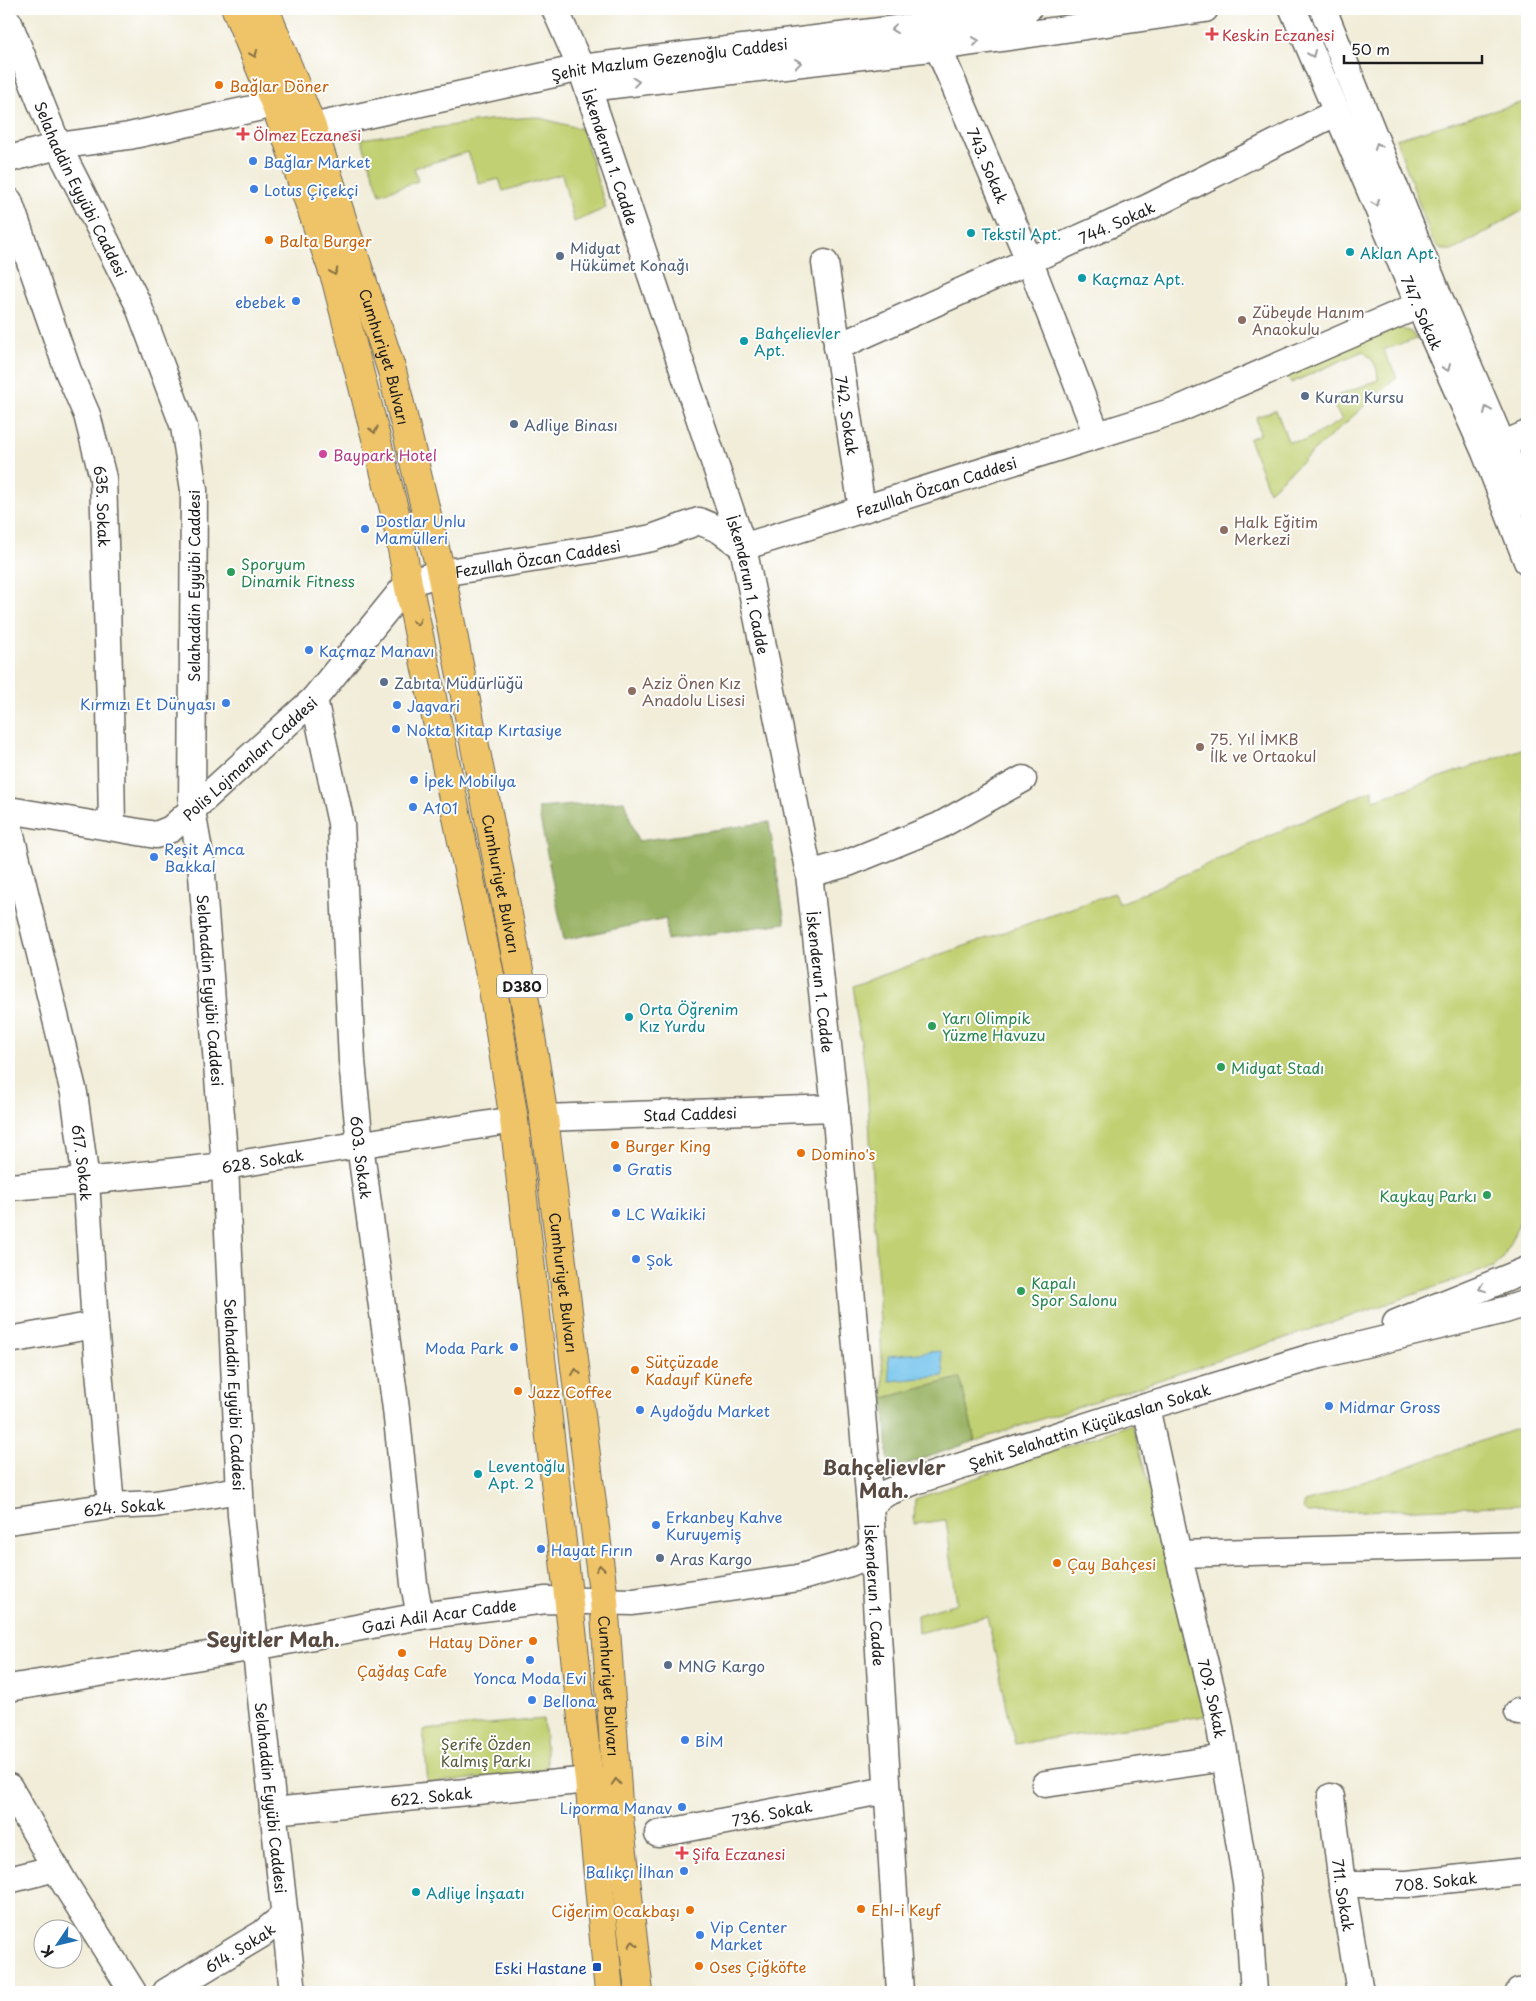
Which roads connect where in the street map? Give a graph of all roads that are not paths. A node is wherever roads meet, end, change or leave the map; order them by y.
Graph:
1 (236, 9) edge
2 (265, 9) edge
3 (555, 9) edge
4 (1028, 9) edge
5 (1205, 9) edge
6 (1293, 9) edge
7 (1323, 9) edge
8 (9, 23) edge
9 (930, 27) edge
10 (585, 78) junction
11 (275, 104) junction
12 (1337, 112) junction
13 (312, 127) junction
14 (58, 146) junction
15 (9, 158) edge
16 (9, 201) edge
17 (1029, 260) junction
18 (825, 263) dead end
19 (1419, 305) junction
20 (837, 347) junction
21 (1527, 434) edge
22 (1097, 435) junction
23 (1502, 445) junction
24 (1527, 502) edge
25 (862, 509) junction
26 (743, 547) junction
27 (1527, 561) edge
28 (441, 573) junction
29 (408, 583) junction
30 (314, 699) junction
31 (1022, 779) dead end
32 (9, 810) edge
33 (192, 811) junction
34 (9, 827) edge
35 (112, 827) junction
36 (810, 874) junction
37 (835, 1108) junction
38 (544, 1118) junction
39 (514, 1120) junction
40 (360, 1145) junction
41 (225, 1166) junction
42 (86, 1181) junction
43 (9, 1187) edge
44 (1527, 1270) edge
45 (1527, 1303) edge
46 (95, 1325) junction
47 (9, 1340) edge
48 (1312, 1357) junction
49 (1146, 1407) junction
50 (239, 1490) junction
51 (870, 1505) junction
52 (111, 1506) junction
53 (9, 1521) edge
54 (1527, 1544) edge
55 (872, 1549) junction
56 (1178, 1554) junction
57 (568, 1600) junction
58 (604, 1600) junction
59 (420, 1616) junction
60 (255, 1647) junction
61 (9, 1688) edge
62 (1225, 1758) junction
63 (590, 1780) junction
64 (1045, 1784) dead end
65 (9, 1787) edge
66 (887, 1790) junction
67 (1331, 1797) dead end
68 (273, 1811) junction
69 (658, 1834) dead end
70 (56, 1868) junction
71 (1527, 1871) edge
72 (9, 1880) edge
73 (1342, 1884) junction
74 (285, 1915) junction
75 (1527, 1991) edge
76 (133, 1992) edge
77 (166, 1992) edge
78 (293, 1992) edge
79 (608, 1992) edge
80 (639, 1992) edge
81 (900, 1992) edge
82 (1254, 1992) edge
83 (1360, 1992) edge
84 (1519, 1992) edge

1 -> 11 main road, Cumhuriyet Bulvarı / D380
2 - 13 main road, Cumhuriyet Bulvarı / D380
3 - 10 street, İskenderun 1. Cadde
4 - 9 street, Şehit Mazlum Gezenoğlu Caddesi
9 -> 5 street, Şehit Mazlum Gezenoğlu Caddesi
6 -> 12 street, 747. Sokak
23 -> 7 street
8 - 14 street, Selahaddin Eyyübi Caddesi
9 - 10 street, Şehit Mazlum Gezenoğlu Caddesi
9 - 17 street, 743. Sokak
10 - 13 street, Şehit Mazlum Gezenoğlu Caddesi
10 - 26 street, İskenderun 1. Cadde
11 - 14 street
11 -> 29 main road, Cumhuriyet Bulvarı / D380
12 - 17 street, 744. Sokak
12 -> 19 street, 747. Sokak
13 - 28 main road, Cumhuriyet Bulvarı / D380
14 - 15 street
14 - 33 street, Selahaddin Eyyübi Caddesi
16 - 35 street, 635. Sokak
17 - 20 street, 744. Sokak
17 - 22 street, 743. Sokak
18 - 20 street, 742. Sokak
19 - 22 street, Fezullah Özcan Caddesi
19 -> 27 street, 747. Sokak
20 - 25 street, 742. Sokak
21 - 23 street
22 - 25 street, Fezullah Özcan Caddesi
23 - 24 street
25 - 26 street, Fezullah Özcan Caddesi
26 - 28 street, Fezullah Özcan Caddesi
26 - 36 street, İskenderun 1. Cadde
28 - 29 street
28 - 38 main road, Cumhuriyet Bulvarı / D380
29 - 30 street, Polis Lojmanları Caddesi
29 -> 39 main road, Cumhuriyet Bulvarı / D380
30 - 33 street, Polis Lojmanları Caddesi
30 - 40 street, 603. Sokak
31 - 36 street
32 - 35 street, Polis Lojmanları Caddesi
33 - 35 street, Polis Lojmanları Caddesi
33 - 41 street, Selahaddin Eyyübi Caddesi
34 - 42 street, 617. Sokak
36 - 37 street, İskenderun 1. Cadde
37 - 38 street, Stad Caddesi
37 - 51 street, İskenderun 1. Cadde
58 -> 38 main road, Cumhuriyet Bulvarı / D380
39 - 40 street, 628. Sokak
39 - 57 main road, Cumhuriyet Bulvarı / D380
40 - 41 street, 628. Sokak
40 - 59 street, 603. Sokak
41 - 42 street, 628. Sokak
41 - 50 street, Selahaddin Eyyübi Caddesi
42 - 43 street, 628. Sokak
42 - 46 street, 617. Sokak
44 -> 48 street, Şehit Selahattin Küçükaslan Sokak
45 - 48 street, Şehit Selahattin Küçükaslan Sokak
46 - 47 street
46 - 52 street, 617. Sokak
48 - 49 street, Şehit Selahattin Küçükaslan Sokak
49 - 51 street, Şehit Selahattin Küçükaslan Sokak
49 - 56 street, 709. Sokak
50 - 52 street, 624. Sokak
50 - 60 street, Selahaddin Eyyübi Caddesi
51 - 55 street, İskenderun 1. Cadde
52 - 53 street, 624. Sokak
54 - 56 street
55 - 58 street
55 - 66 street, İskenderun 1. Cadde
56 - 62 street, 709. Sokak
57 - 58 street, Gazi Adil Acar Cadde
57 - 59 street, Gazi Adil Acar Cadde
57 - 63 main road, Cumhuriyet Bulvarı / D380
80 -> 58 main road, Cumhuriyet Bulvarı / D380
59 - 60 street, Gazi Adil Acar Cadde
60 - 61 street, Gazi Adil Acar Cadde
60 - 68 street, Selahaddin Eyyübi Caddesi
62 - 64 street
62 - 82 street, 709. Sokak
63 - 68 street, 622. Sokak
63 - 79 main road, Cumhuriyet Bulvarı / D380
65 - 70 street
66 - 69 street, 736. Sokak
66 - 81 street, İskenderun 1. Cadde
67 - 73 street, 711. Sokak
68 - 74 street, Selahaddin Eyyübi Caddesi
70 - 72 street
70 - 76 street
71 - 73 street, 708. Sokak
73 - 83 street, 711. Sokak
74 - 77 street, 614. Sokak
74 - 78 street, Selahaddin Eyyübi Caddesi
75 - 84 street

